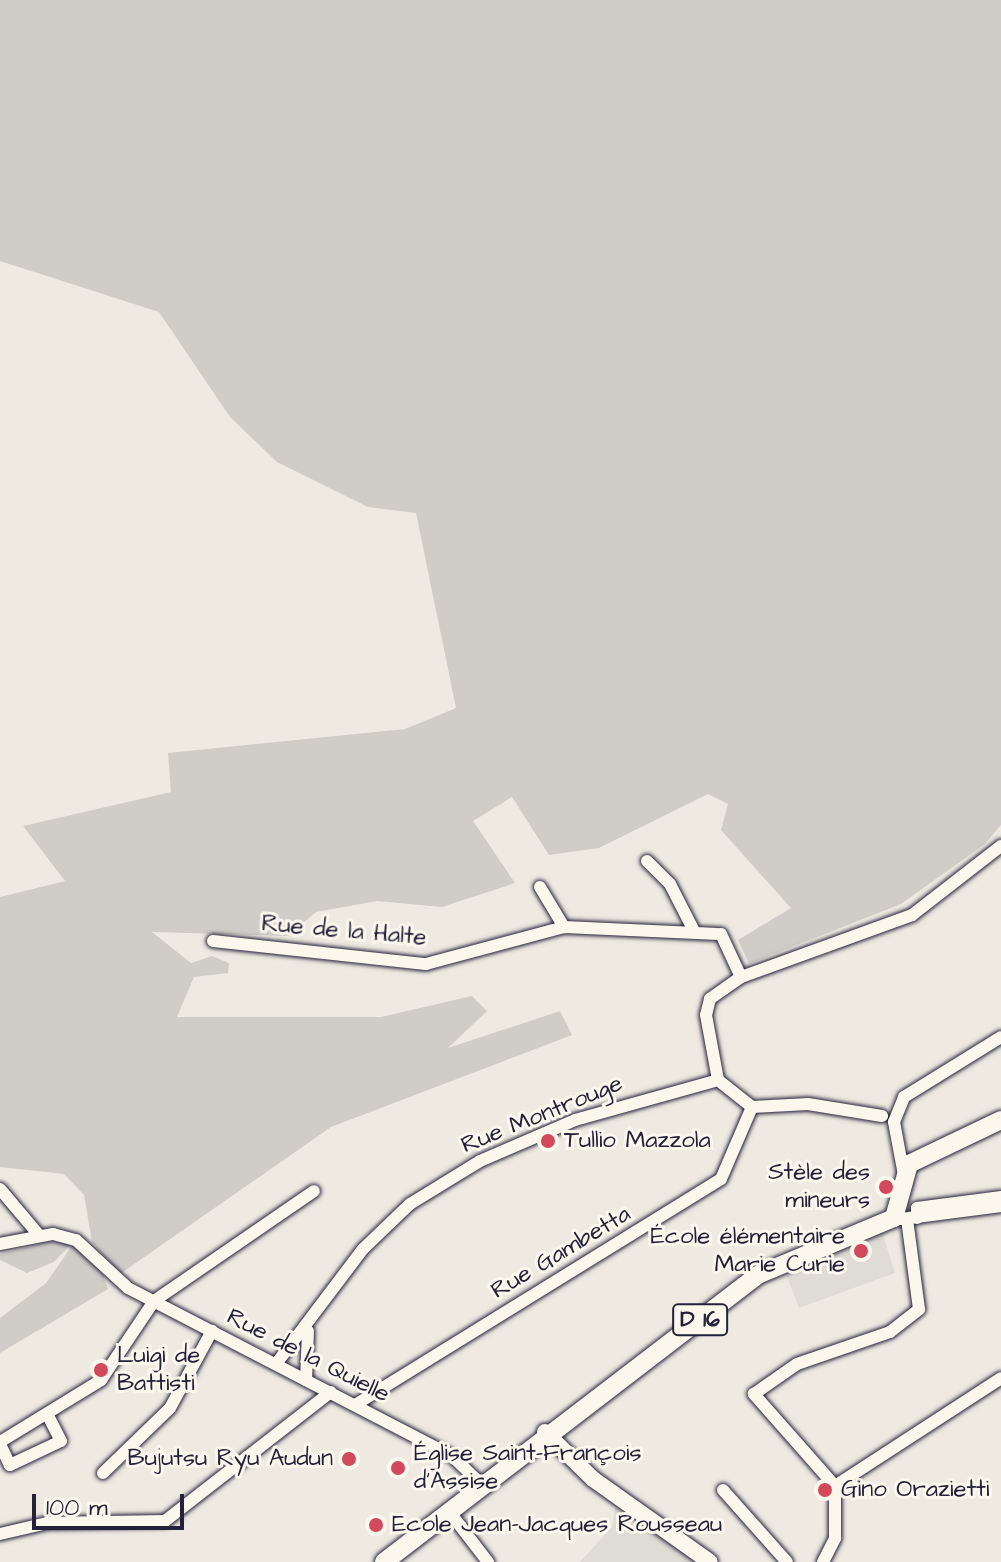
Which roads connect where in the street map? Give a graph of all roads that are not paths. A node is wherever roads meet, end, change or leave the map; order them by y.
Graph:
1 (1001, 846) edge
2 (647, 861) dead end
3 (540, 887) dead end
4 (564, 927) junction
5 (693, 929) junction
6 (213, 941) dead end
7 (741, 977) junction
8 (1001, 1037) edge
9 (718, 1080) junction
10 (752, 1107) junction
11 (895, 1116) junction
12 (1001, 1120) edge
13 (903, 1170) junction
14 (0, 1189) edge
15 (314, 1191) dead end
16 (1001, 1197) edge
17 (1001, 1206) edge
18 (909, 1216) junction
19 (39, 1235) junction
20 (0, 1244) edge
21 (154, 1301) junction
22 (212, 1331) junction
23 (308, 1331) junction
24 (276, 1364) junction
25 (1001, 1378) edge
26 (306, 1380) junction
27 (331, 1392) junction
28 (355, 1405) junction
29 (49, 1417) junction
30 (545, 1432) junction
31 (0, 1443) edge
32 (103, 1473) dead end
33 (481, 1484) junction
34 (835, 1486) junction
35 (723, 1490) dead end
36 (448, 1510) junction
37 (0, 1534) edge
38 (384, 1562) edge
39 (488, 1562) edge
40 (710, 1562) edge
41 (787, 1562) edge
42 (823, 1562) edge

1 - 7 street
2 - 5 street
3 - 4 street
4 - 5 street, Rue de la Halte
4 - 6 street, Rue de la Halte
5 - 7 street, Rue de la Halte
7 - 9 street
8 - 11 street
9 - 10 street
9 - 23 street, Rue Montrouge
10 - 11 street
10 - 28 street, Rue Gambetta
11 - 13 street
12 - 13 main road
13 - 18 main road
14 - 19 street
15 - 21 street
16 - 18 street
17 - 18 street
18 - 30 main road, D 16
18 - 34 street
19 - 20 street
19 - 21 street, Rue de la Quielle
21 - 22 street, Rue de la Quielle
21 - 29 street
22 - 24 street, Rue de la Quielle
22 - 32 street
23 - 24 street, Rue Montrouge
23 - 26 street
24 - 26 street, Rue de la Quielle
25 - 34 street
26 - 27 street, Rue de la Quielle
27 - 28 street, Rue de la Quielle
27 - 37 street
28 - 33 street, Rue de la Quielle
29 - 31 street
29 - 31 street
30 - 33 main road, D 16
30 - 40 main road
33 - 36 main road, D 16
34 - 42 street
35 - 41 street
36 - 38 main road, D 16
36 - 39 street

